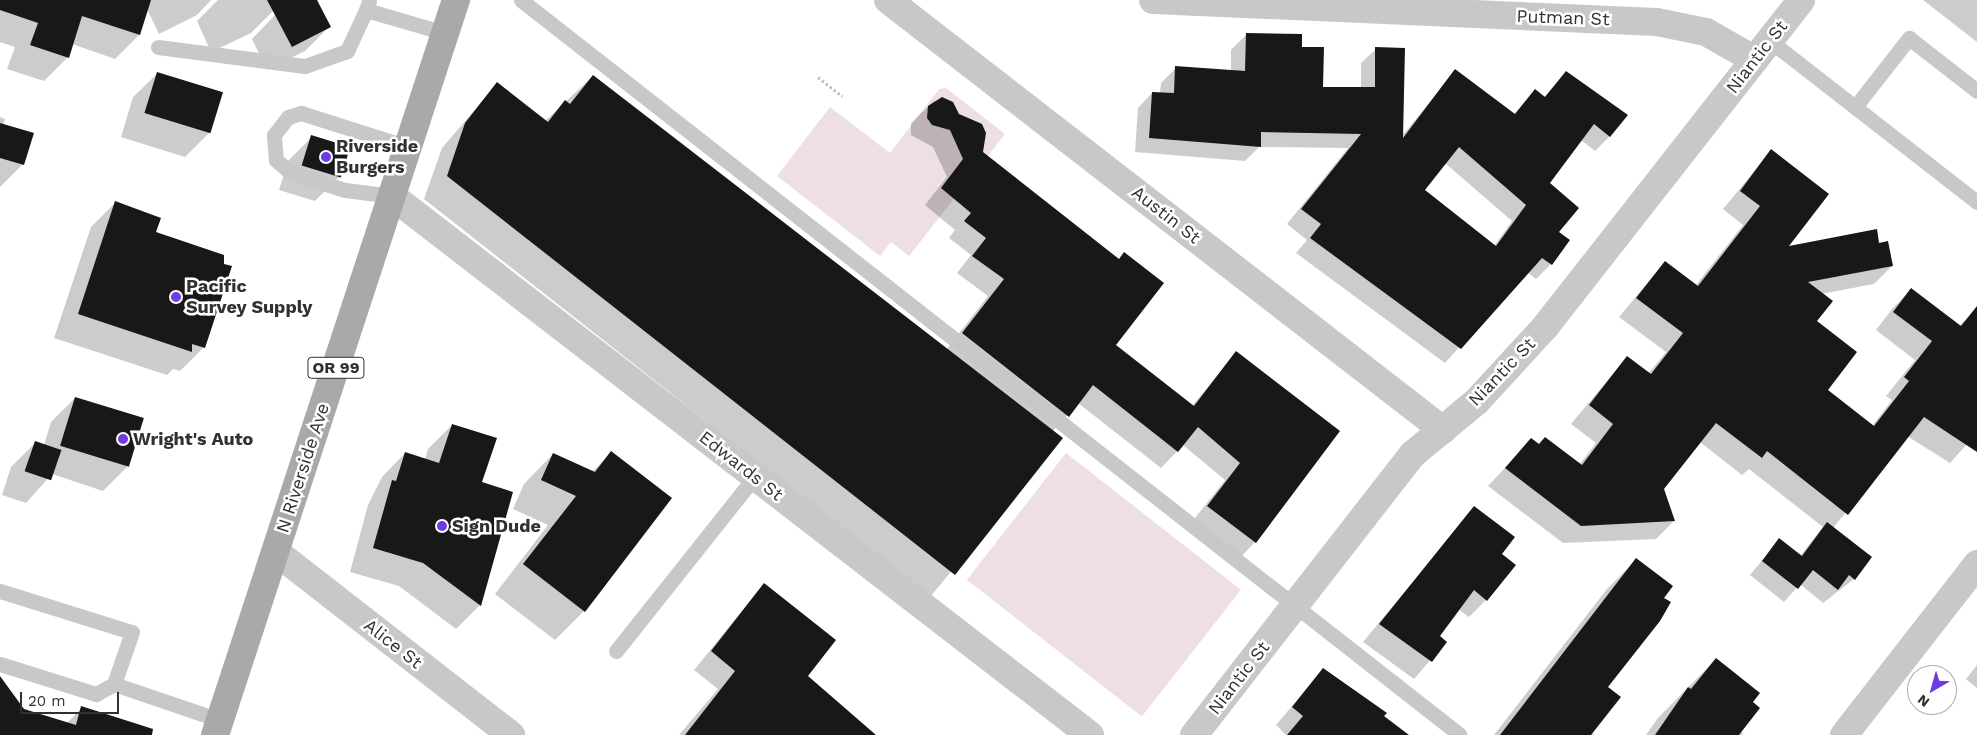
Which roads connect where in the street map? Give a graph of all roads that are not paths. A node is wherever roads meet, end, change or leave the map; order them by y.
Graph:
1 (456, 0) edge
2 (521, 0) edge
3 (888, 0) edge
4 (1153, 0) edge
5 (1801, 0) edge
6 (368, 5) edge
7 (445, 33) junction
8 (158, 47) dead end
9 (1762, 51) junction
10 (1977, 91) edge
11 (1855, 107) junction
12 (408, 146) junction
13 (392, 196) junction
14 (1977, 202) edge
15 (1443, 430) junction
16 (755, 476) junction
17 (276, 552) junction
18 (1977, 564) edge
19 (0, 590) edge
20 (1295, 605) junction
21 (616, 651) dead end
22 (0, 664) edge
23 (114, 684) junction
24 (218, 727) edge
25 (511, 735) edge
26 (1090, 735) edge
27 (1194, 735) edge
28 (1460, 735) edge
29 (1844, 735) edge

1 - 7 main road, N Riverside Ave / OR 99
2 - 20 lane
3 - 15 street, Austin St
4 - 9 street, Putman St
5 - 9 street, Niantic St
6 - 7 lane
6 - 8 lane
7 - 12 main road, N Riverside Ave / OR 99
9 - 11 lane
9 - 15 street, Niantic St
10 - 11 lane
11 - 14 lane
12 - 13 main road, N Riverside Ave / OR 99
12 - 13 lane
13 - 16 street, Edwards St
13 - 17 main road, N Riverside Ave / OR 99
15 - 20 street, Niantic St
16 - 21 lane
16 - 26 street, Edwards St
17 - 24 main road, N Riverside Ave / OR 99
17 - 25 street, Alice St
18 - 29 street
19 - 23 lane
20 - 27 street, Niantic St
20 - 28 lane
22 - 23 lane
23 - 24 lane

